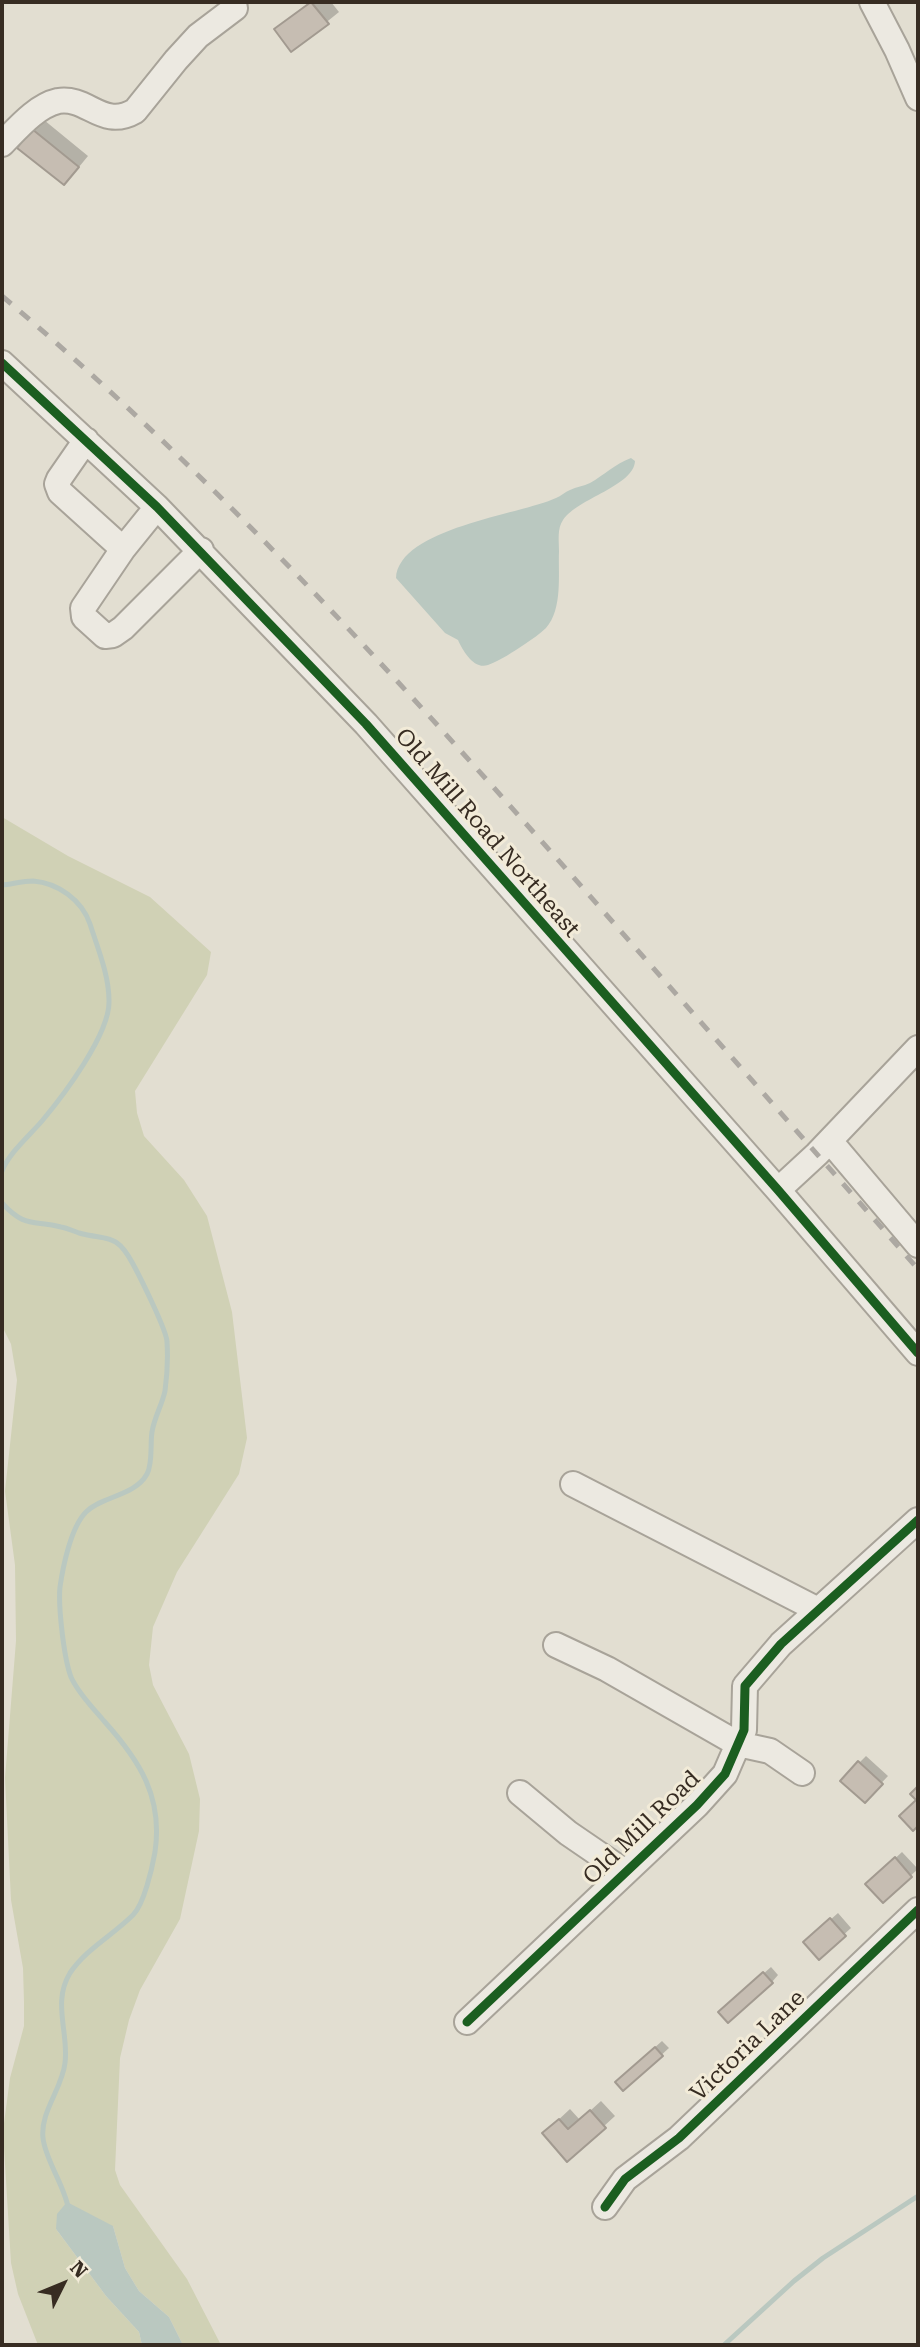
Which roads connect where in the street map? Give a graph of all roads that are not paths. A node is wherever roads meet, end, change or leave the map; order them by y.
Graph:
1 (872, 2) edge
2 (235, 8) dead end
3 (918, 97) edge
4 (2, 144) edge
5 (2, 363) edge
6 (86, 440) junction
7 (158, 507) junction
8 (123, 549) junction
9 (201, 550) junction
10 (918, 1048) edge
11 (830, 1141) junction
12 (778, 1190) junction
13 (918, 1245) edge
14 (918, 1353) edge
15 (573, 1484) dead end
16 (918, 1520) edge
17 (818, 1610) junction
18 (556, 1645) dead end
19 (738, 1744) junction
20 (802, 1773) dead end
21 (520, 1793) dead end
22 (625, 1872) junction
23 (918, 1910) edge
24 (467, 2022) dead end
25 (605, 2207) dead end

1 - 3 street
2 - 4 street
5 - 6 street, Old Mill Road Northeast
6 - 7 street, Old Mill Road Northeast
6 - 8 street
7 - 8 street
7 - 9 street, Old Mill Road Northeast
8 - 9 street
9 - 12 street, Old Mill Road Northeast
10 - 11 street
11 - 12 street
11 - 13 street
12 - 14 street, Old Mill Road Northeast
15 - 17 street
16 - 17 street, Old Mill Road
17 - 19 street, Old Mill Road
18 - 19 street
19 - 20 street
19 - 22 street, Old Mill Road
21 - 22 street
22 - 24 street, Old Mill Road
23 - 25 street, Victoria Lane

